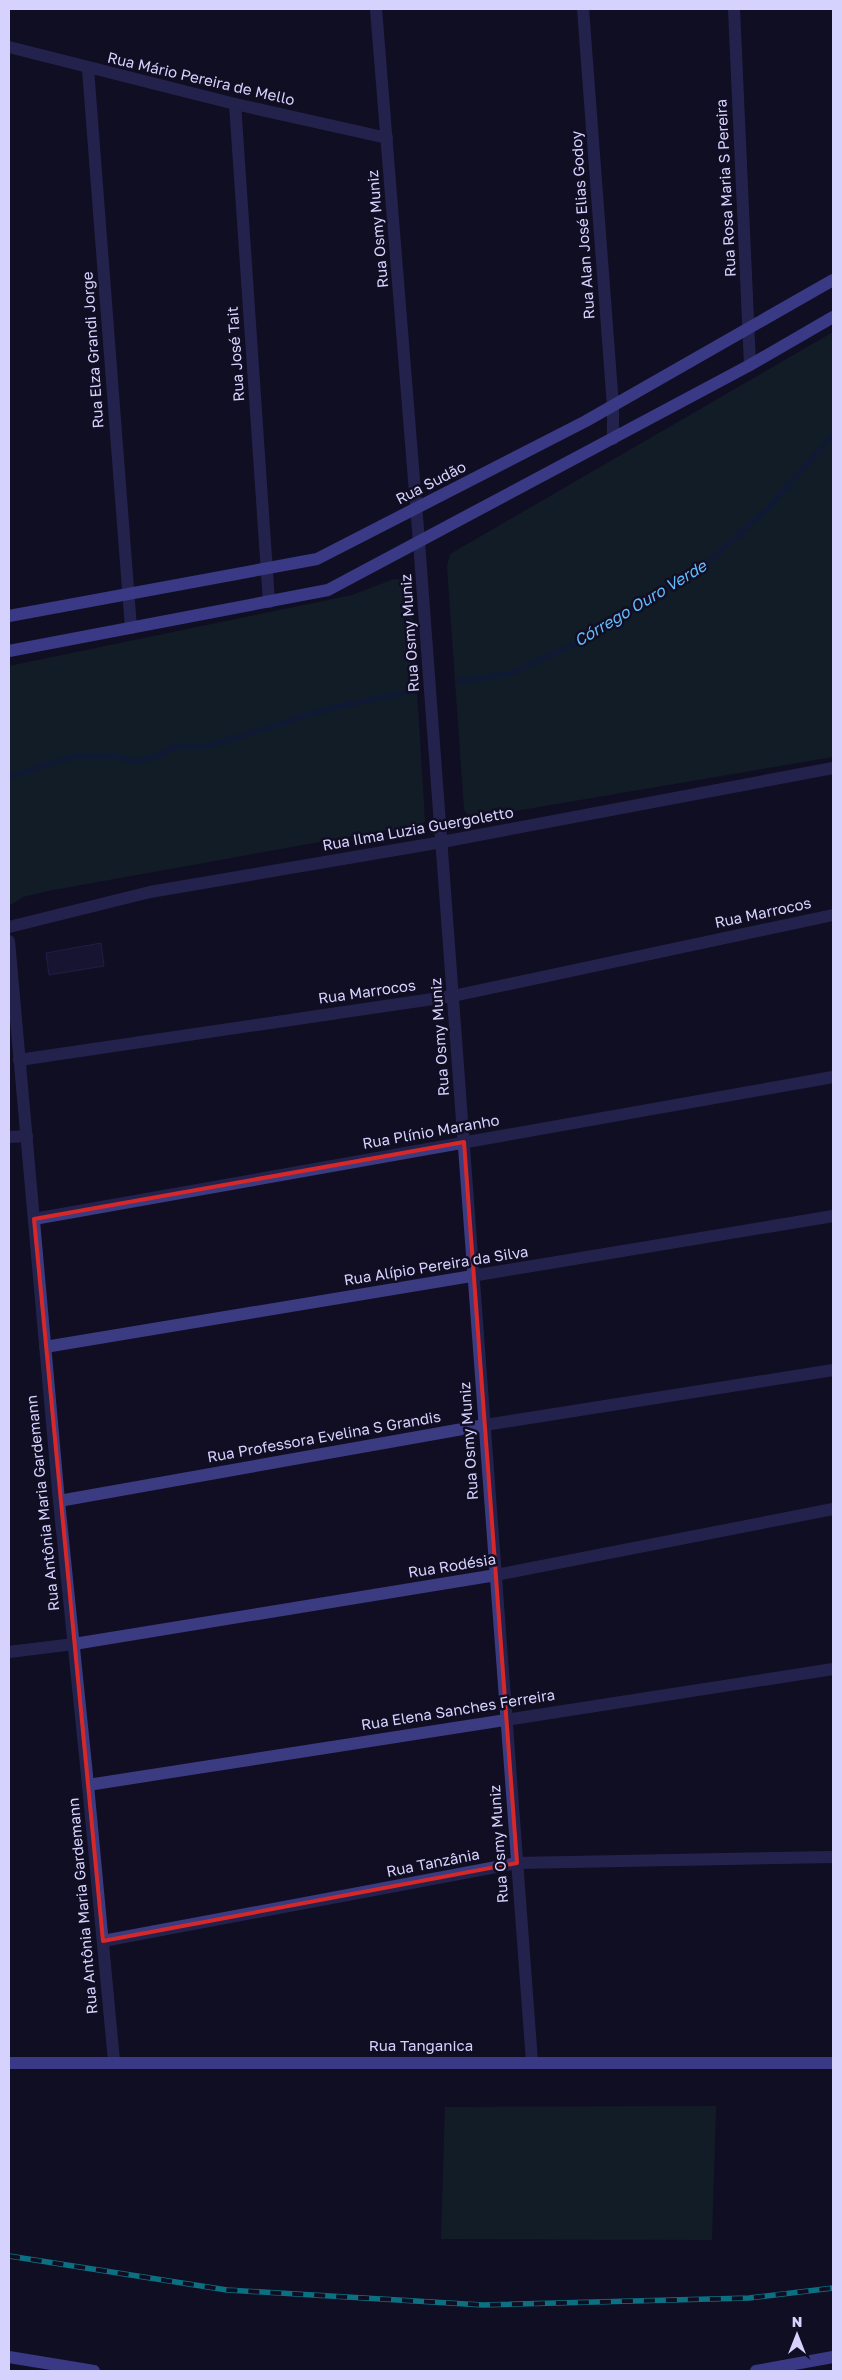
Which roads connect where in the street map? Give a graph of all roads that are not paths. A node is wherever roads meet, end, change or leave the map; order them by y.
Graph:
1 (376, 9) edge
2 (583, 9) edge
3 (734, 9) edge
4 (9, 47) edge
5 (88, 69) junction
6 (234, 104) junction
7 (387, 138) junction
8 (833, 280) edge
9 (833, 317) edge
10 (749, 328) junction
11 (750, 365) junction
12 (613, 406) junction
13 (613, 439) junction
14 (417, 508) junction
15 (419, 542) junction
16 (267, 570) junction
17 (128, 596) junction
18 (269, 602) junction
19 (9, 616) edge
20 (131, 628) junction
21 (9, 651) edge
22 (833, 768) edge
23 (442, 842) junction
24 (833, 915) edge
25 (9, 927) edge
26 (9, 941) edge
27 (453, 996) junction
28 (19, 1060) junction
29 (833, 1077) edge
30 (27, 1136) junction
31 (9, 1137) edge
32 (464, 1142) junction
33 (833, 1216) edge
34 (34, 1219) junction
35 (474, 1276) junction
36 (45, 1347) junction
37 (833, 1370) edge
38 (485, 1424) junction
39 (59, 1500) junction
40 (833, 1509) edge
41 (496, 1575) junction
42 (74, 1644) junction
43 (9, 1652) edge
44 (833, 1669) edge
45 (506, 1719) junction
46 (88, 1786) junction
47 (833, 1856) edge
48 (517, 1863) junction
49 (103, 1941) junction
50 (114, 2062) junction
51 (532, 2062) junction
52 (9, 2063) edge
53 (833, 2063) edge
54 (9, 2357) edge
55 (833, 2357) edge
56 (94, 2371) edge
57 (756, 2371) edge
58 (765, 2371) edge

1 - 7 street, Rua Osmy Muniz
2 - 12 street, Rua Alan José Elias Godoy
3 - 10 street, Rua Rosa Maria S Pereira
4 - 5 street, Rua Mário Pereira de Mello
5 - 6 street, Rua Mário Pereira de Mello
5 - 17 street, Rua Elza Grandi Jorge
6 - 7 street, Rua Mário Pereira de Mello
6 - 16 street, Rua José Tait
7 - 14 street, Rua Osmy Muniz
8 - 10 street, Rua Sudão
9 - 11 street
10 - 11 street, Rua Rosa Maria S Pereira
10 - 12 street, Rua Sudão
11 - 13 street
12 - 13 street, Rua Alan José Elias Godoy
12 - 14 street, Rua Sudão
13 - 15 street
14 - 15 street, Rua Osmy Muniz
14 - 16 street, Rua Sudão
15 - 18 street
15 - 23 street, Rua Osmy Muniz
16 - 17 street, Rua Sudão
16 - 18 street, Rua José Tait
17 - 19 street, Rua Sudão
17 - 20 street, Rua Elza Grandi Jorge
18 - 20 street
20 - 21 street
22 - 23 street, Rua Ilma Luzia Guergoletto
23 - 25 street, Rua Ilma Luzia Guergoletto
23 - 27 street, Rua Osmy Muniz
24 - 27 street, Rua Marrocos
26 - 28 street, Rua Antônia Maria Gardemann
27 - 28 street, Rua Marrocos
27 - 32 street, Rua Osmy Muniz
28 - 30 street, Rua Antônia Maria Gardemann
29 - 32 street, Rua Plínio Maranho
30 - 31 street
30 - 34 street, Rua Antônia Maria Gardemann
32 - 34 street, Rua Plínio Maranho
32 - 35 street, Rua Osmy Muniz
33 - 35 street, Rua Alípio Pereira da Silva
34 - 36 street, Rua Antônia Maria Gardemann
35 - 36 street, Rua Alípio Pereira da Silva
35 - 38 street, Rua Osmy Muniz
36 - 39 street, Rua Antônia Maria Gardemann
37 - 38 street, Rua Professora Evelina S Grandis
38 - 39 street, Rua Professora Evelina S Grandis
38 - 41 street, Rua Osmy Muniz
39 - 42 street, Rua Antônia Maria Gardemann
40 - 41 street, Rua Rodésia
41 - 42 street, Rua Rodésia
41 - 45 street, Rua Osmy Muniz
42 - 43 street, Rua Rodésia
42 - 46 street, Rua Antônia Maria Gardemann
44 - 45 street, Rua Elena Sanches Ferreira
45 - 46 street, Rua Elena Sanches Ferreira
45 - 48 street, Rua Osmy Muniz
46 - 49 street, Rua Antônia Maria Gardemann
47 - 48 street, Rua Tanzânia
48 - 49 street, Rua Tanzânia
48 - 51 street, Rua Osmy Muniz
49 - 50 street, Rua Antônia Maria Gardemann
50 - 51 street, Rua Tanganica
50 - 52 street, Rua Tanganica
51 - 53 street, Rua Tanganica
54 - 56 street
55 - 58 street
57 - 58 street

